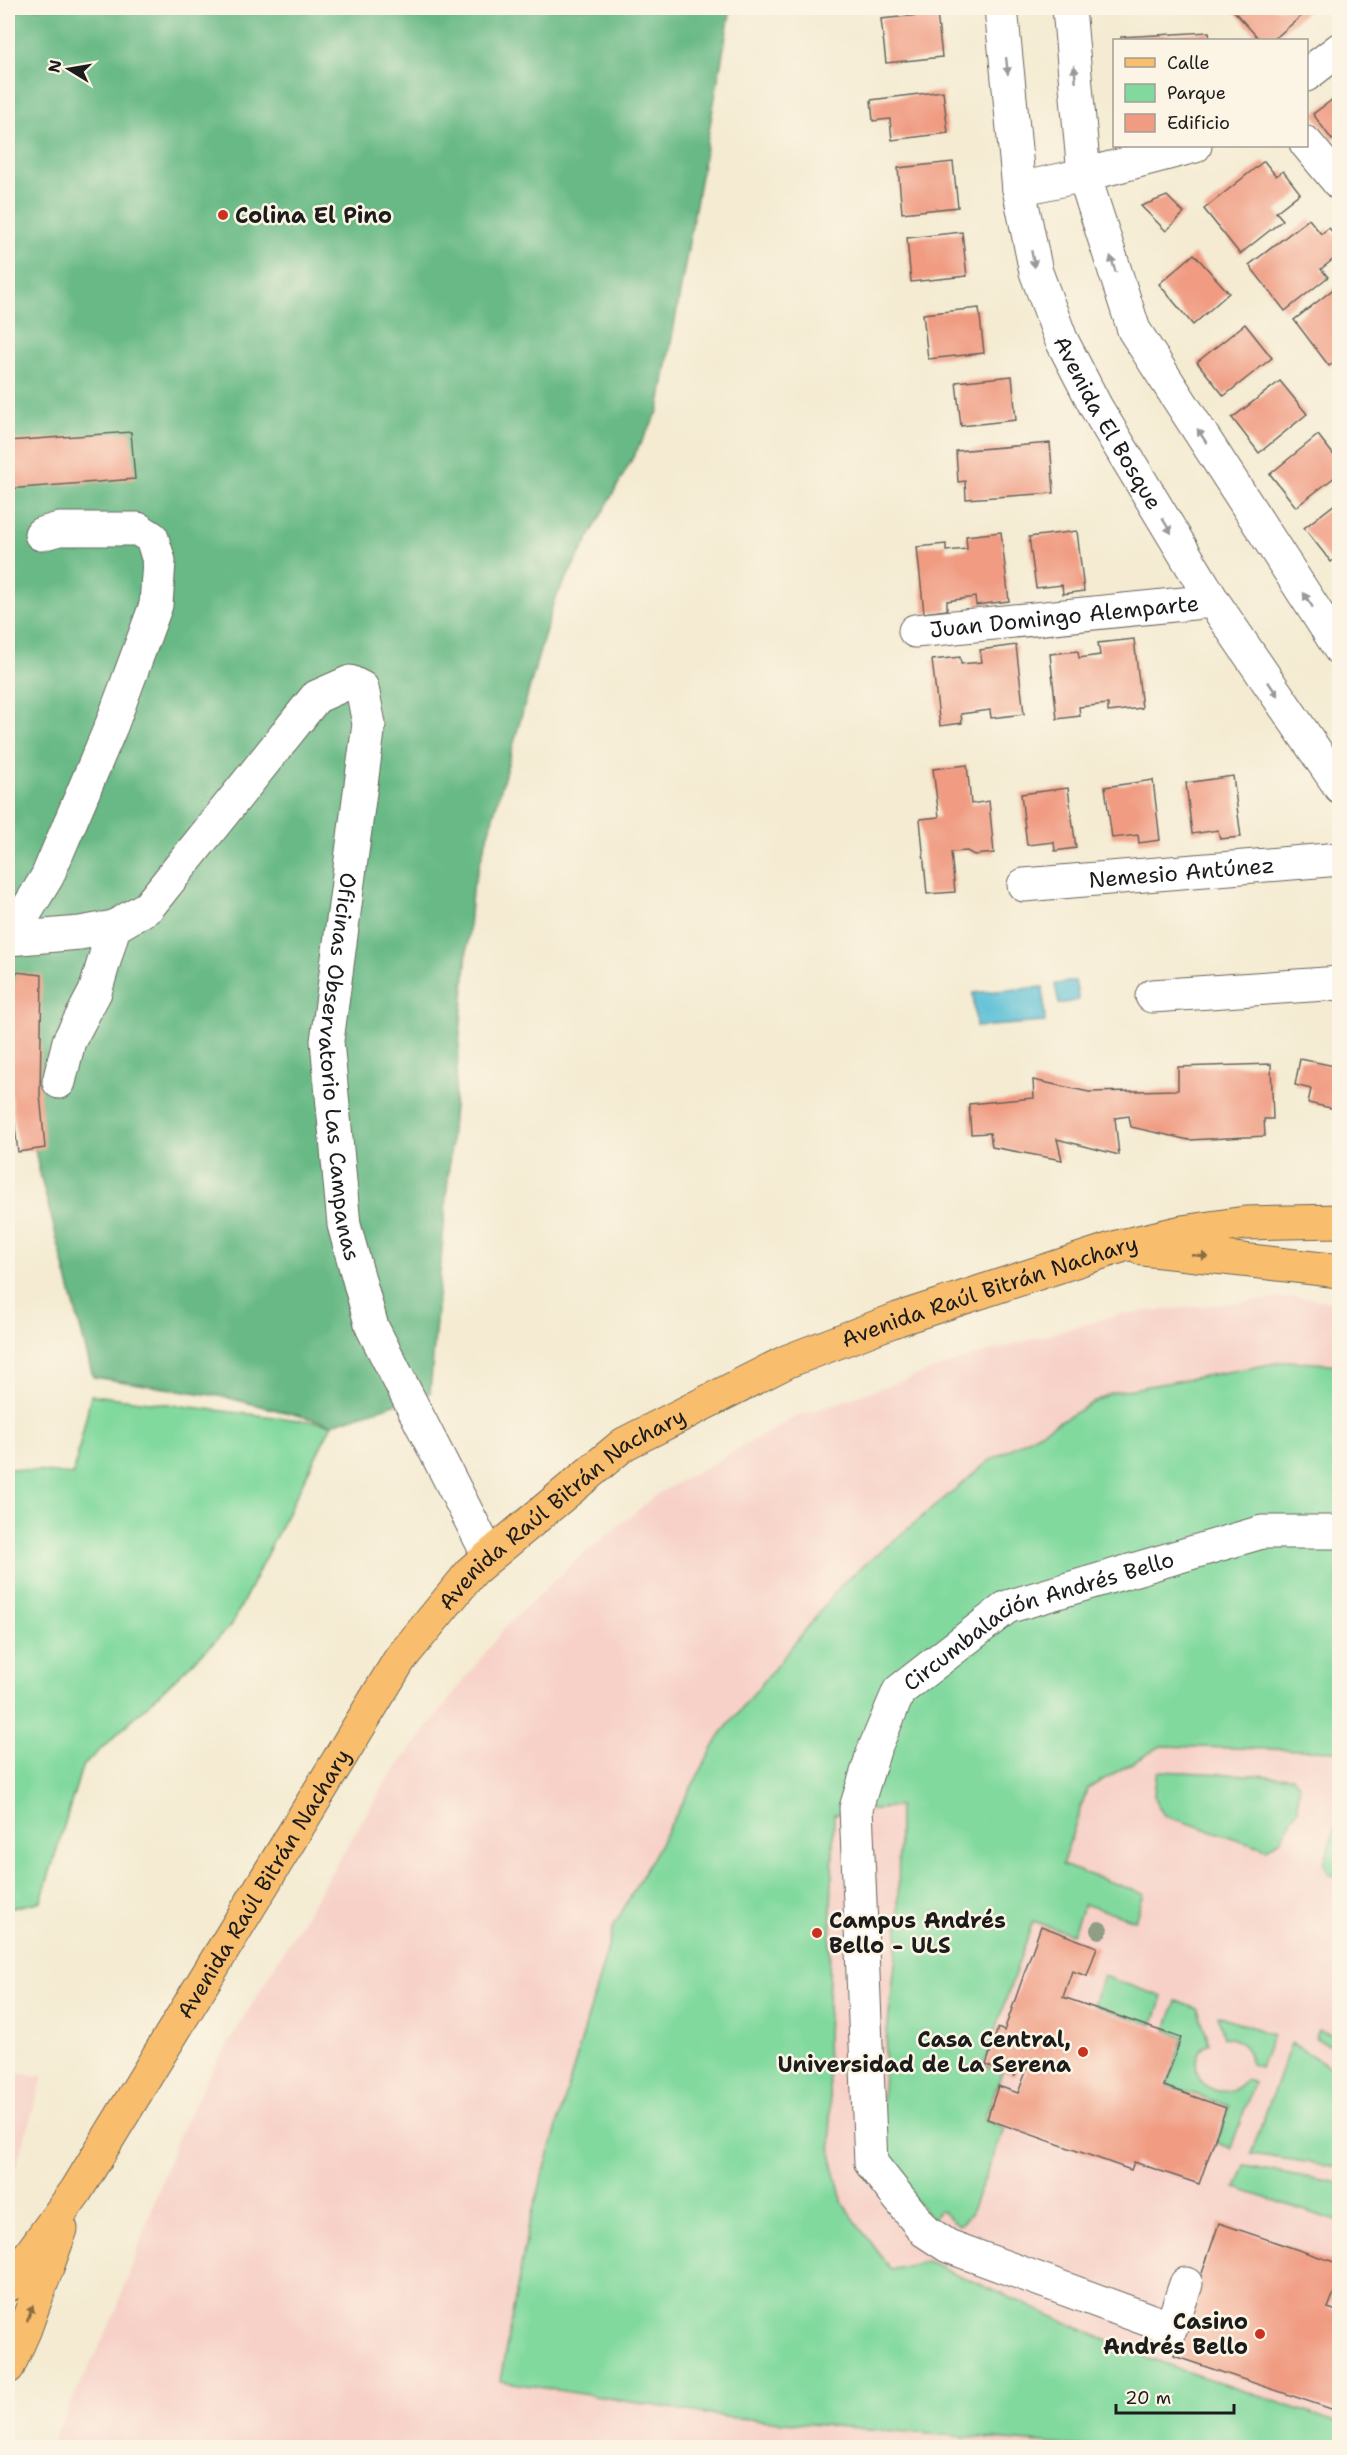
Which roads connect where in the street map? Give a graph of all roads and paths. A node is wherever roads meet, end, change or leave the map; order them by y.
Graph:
1 (1001, 8) edge
2 (1069, 8) edge
3 (1340, 49) edge
4 (1308, 73) edge
5 (1308, 145) edge
6 (1191, 147) edge
7 (1084, 176) junction
8 (1340, 184) edge
9 (1019, 189) junction
10 (41, 534) dead end
11 (1213, 601) junction
12 (915, 631) dead end
13 (1340, 649) edge
14 (1340, 787) edge
15 (1340, 859) edge
16 (1024, 885) dead end
17 (114, 927) junction
18 (9, 938) edge
19 (1340, 983) edge
20 (1152, 996) dead end
21 (59, 1082) dead end
22 (1340, 1221) edge
23 (1121, 1246) junction
24 (1340, 1271) edge
25 (1340, 1532) edge
26 (489, 1556) junction
27 (76, 2191) junction
28 (1186, 2284) dead end
29 (8, 2285) edge
30 (8, 2367) edge

1 -> 9 street, Avenida El Bosque
7 -> 2 street
3 - 4 street
5 - 8 street
6 - 7 street
7 - 9 street
13 -> 7 street
9 -> 11 street, Avenida El Bosque
10 - 18 street
11 - 12 street, Juan Domingo Alemparte
11 -> 14 street, Avenida El Bosque
15 - 16 street, Nemesio Antúnez
17 - 18 street, Oficinas Observatorio Las Campanas
17 - 21 street
17 - 26 street, Oficinas Observatorio Las Campanas
19 - 20 street
22 - 23 main road, Avenida Raúl Bitrán Nachary
23 -> 24 main road
23 - 26 main road, Avenida Raúl Bitrán Nachary
25 - 28 street, Circumbalación Andrés Bello
26 - 27 main road, Avenida Raúl Bitrán Nachary
27 - 29 main road, Avenida Raúl Bitrán Nachary
30 -> 27 main road, Avenida Raúl Bitrán Nachary

